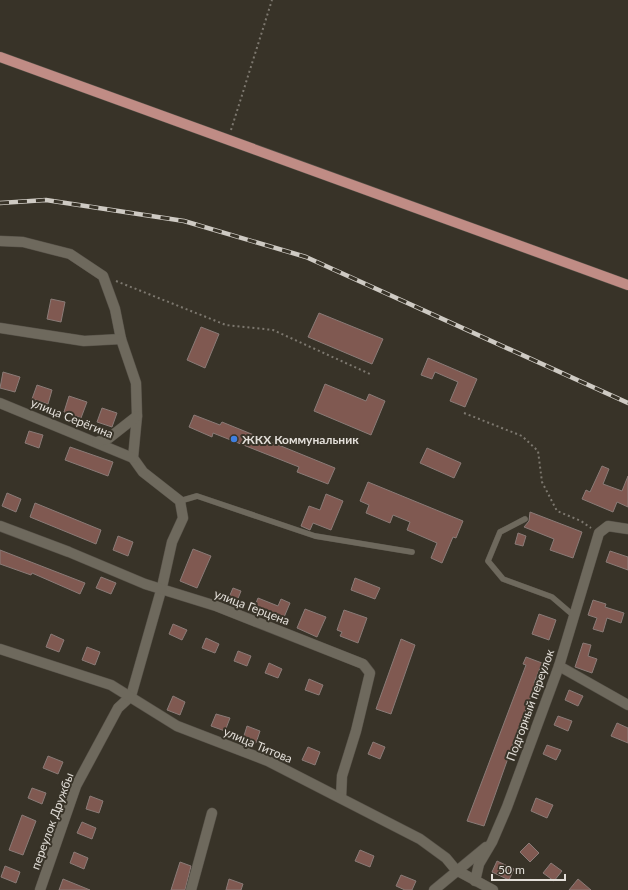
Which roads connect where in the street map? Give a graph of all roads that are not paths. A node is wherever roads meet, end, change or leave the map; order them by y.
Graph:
1 (0, 57) edge
2 (0, 241) edge
3 (628, 285) edge
4 (0, 328) edge
5 (120, 339) junction
6 (0, 403) edge
7 (137, 416) junction
8 (97, 442) junction
9 (133, 458) junction
10 (180, 501) junction
11 (525, 519) dead end
12 (0, 526) edge
13 (628, 529) edge
14 (412, 552) dead end
15 (162, 587) junction
16 (573, 615) junction
17 (0, 649) edge
18 (559, 666) junction
19 (131, 696) junction
20 (628, 705) edge
21 (342, 798) junction
22 (212, 813) dead end
23 (492, 842) junction
24 (456, 870) junction
25 (475, 881) junction
26 (40, 890) edge
27 (191, 890) edge
28 (434, 890) edge
29 (493, 890) edge

1 - 3 main road
2 - 5 street
4 - 5 street
5 - 7 street
6 - 8 street, улица Серёгина
7 - 8 street
7 - 9 street
8 - 9 street, улица Серёгина
9 - 10 street
10 - 14 lane
10 - 15 street
11 - 16 lane
12 - 15 street, улица Герцена
13 - 16 street, Подгорный переулок
15 - 19 street, переулок Дружбы
15 - 21 street, улица Герцена
16 - 18 street, Подгорный переулок
17 - 19 street, улица Титова
18 - 20 street
18 - 23 street, Подгорный переулок
19 - 21 street, улица Титова
19 - 26 street, переулок Дружбы
21 - 24 street, улица Титова
22 - 27 street
23 - 24 street
23 - 25 street, Подгорный переулок
24 - 25 street, улица Титова
24 - 28 street
25 - 29 street, улица Титова

